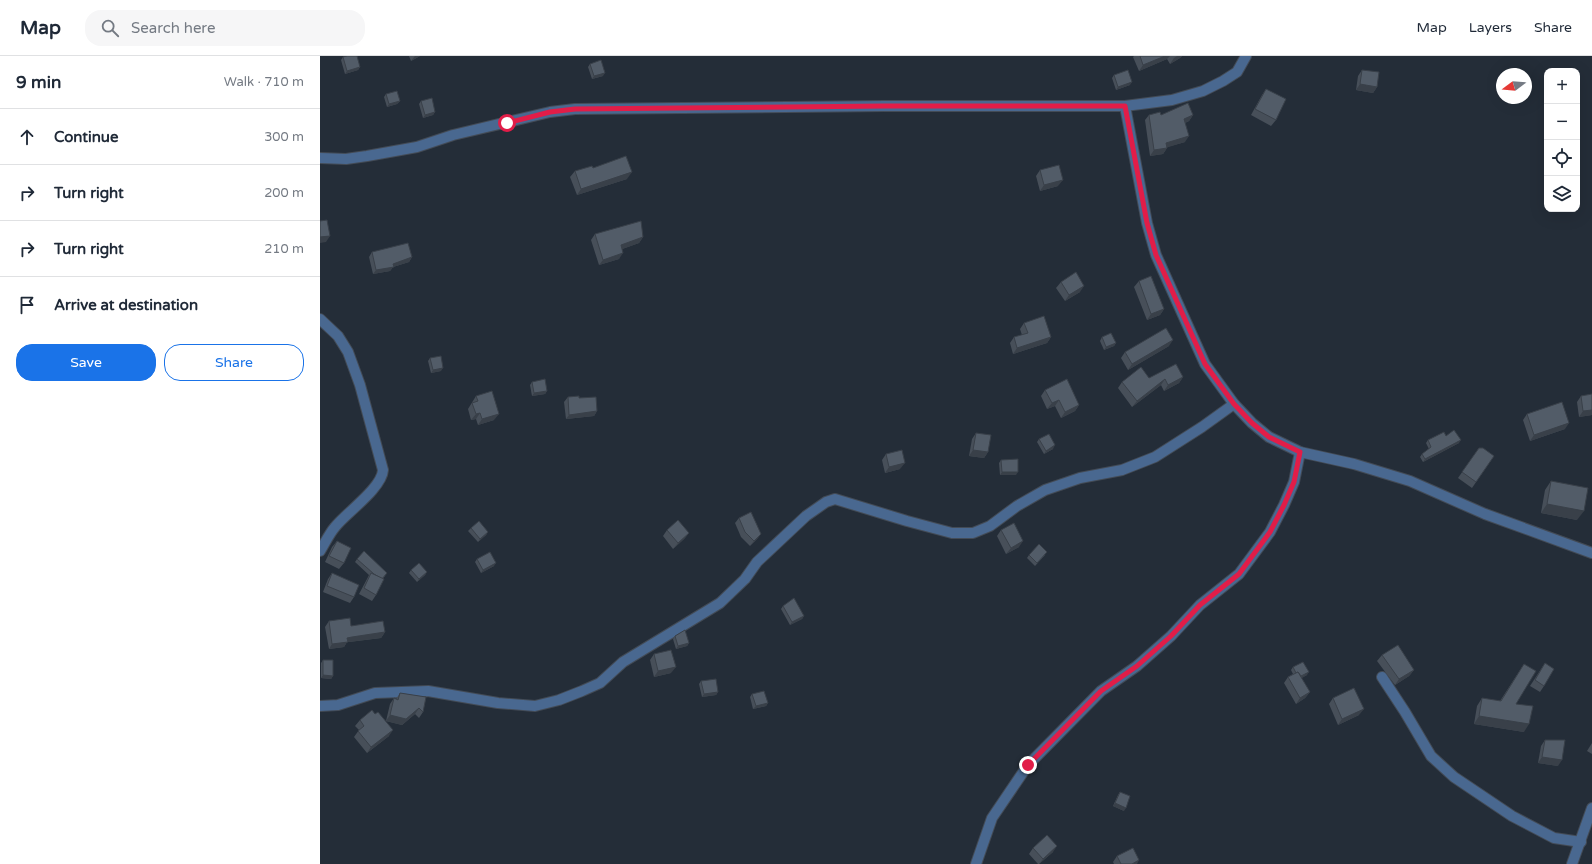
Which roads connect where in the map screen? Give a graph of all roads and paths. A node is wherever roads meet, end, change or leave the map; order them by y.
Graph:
1 (1246, 56) edge
2 (1125, 106) junction
3 (320, 158) edge
4 (320, 319) edge
5 (1234, 404) junction
6 (1300, 452) junction
7 (320, 551) edge
8 (1592, 553) edge
9 (1382, 677) dead end
10 (320, 706) edge
11 (1592, 808) edge
12 (1581, 842) junction
13 (976, 864) edge
14 (1572, 864) edge

1 - 2 street
2 - 3 street
2 - 5 street
4 - 7 street
5 - 6 street
5 - 10 street
6 - 8 street
6 - 13 street
9 - 12 street
11 - 12 street
12 - 14 street

